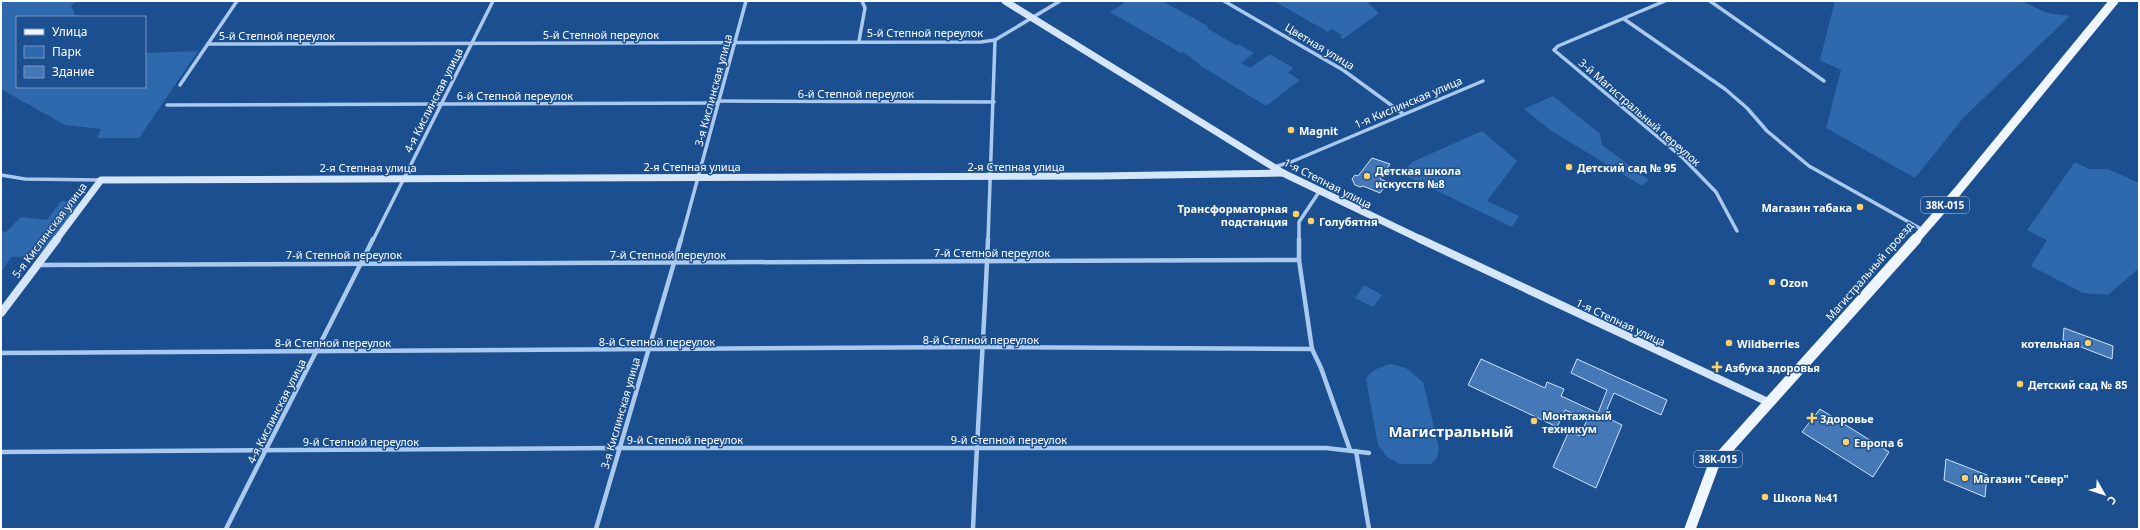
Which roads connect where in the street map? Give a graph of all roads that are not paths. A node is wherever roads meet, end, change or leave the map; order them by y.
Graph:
1 (237, 1) edge
2 (493, 1) edge
3 (746, 1) edge
4 (862, 1) edge
5 (1005, 1) edge
6 (1060, 1) edge
7 (1224, 1) edge
8 (1665, 1) edge
9 (1710, 1) edge
10 (2114, 1) edge
11 (1032, 17) junction
12 (1624, 19) junction
13 (995, 40) junction
14 (860, 41) junction
15 (735, 42) junction
16 (472, 43) junction
17 (208, 44) junction
18 (1483, 80) dead end
19 (1824, 81) dead end
20 (180, 85) dead end
21 (719, 102) junction
22 (994, 102) junction
23 (439, 104) junction
24 (167, 105) dead end
25 (1402, 114) junction
26 (1273, 167) junction
27 (1283, 173) junction
28 (1, 175) edge
29 (699, 177) junction
30 (991, 177) junction
31 (403, 178) junction
32 (101, 180) junction
33 (1319, 192) junction
34 (1923, 230) junction
35 (1737, 231) dead end
36 (1299, 260) junction
37 (986, 262) junction
38 (361, 263) junction
39 (673, 263) junction
40 (37, 265) junction
41 (1, 313) edge
42 (984, 347) junction
43 (1312, 349) junction
44 (647, 350) junction
45 (317, 351) junction
46 (1, 354) edge
47 (1768, 402) junction
48 (619, 448) junction
49 (976, 448) junction
50 (1353, 450) junction
51 (264, 451) junction
52 (1, 452) edge
53 (1369, 453) dead end
54 (226, 529) edge
55 (596, 529) edge
56 (973, 529) edge
57 (1369, 529) edge
58 (1690, 529) edge

1 - 17 street
2 - 16 street, 4-я Кислинская улица
3 - 15 street, 3-я Кислинская улица
4 - 14 street
5 - 11 street, 1-я Степная улица
6 - 11 street
7 - 25 street, Цветная улица
8 - 12 street
9 - 19 street
10 - 34 main road, Магистральный проезд / 38К-015
11 - 13 street
11 - 26 street, 1-я Степная улица
12 - 34 street
12 - 35 street, 3-й Магистральный переулок
13 - 14 street, 5-й Степной переулок
13 - 22 street
14 - 15 street, 5-й Степной переулок
15 - 16 street, 5-й Степной переулок
15 - 21 street, 3-я Кислинская улица
16 - 17 street, 5-й Степной переулок
16 - 23 street, 4-я Кислинская улица
17 - 20 street
18 - 25 street, 1-я Кислинская улица
21 - 22 street, 6-й Степной переулок
21 - 23 street, 6-й Степной переулок
21 - 29 street, 3-я Кислинская улица
22 - 30 street
23 - 24 street, 6-й Степной переулок
23 - 31 street, 4-я Кислинская улица
25 - 26 street, 1-я Кислинская улица
26 - 27 street, 1-я Степная улица
27 - 30 street, 2-я Степная улица
27 - 33 street, 1-я Степная улица
28 - 32 street
29 - 30 street, 2-я Степная улица
29 - 31 street, 2-я Степная улица
29 - 39 street, 3-я Кислинская улица
30 - 37 street
31 - 32 street, 2-я Степная улица
31 - 38 street, 4-я Кислинская улица
32 - 40 street, 5-я Кислинская улица
33 - 36 street
33 - 47 street, 1-я Степная улица
34 - 47 main road, Магистральный проезд / 38К-015
36 - 37 street, 7-й Степной переулок
36 - 43 street
37 - 39 street, 7-й Степной переулок
37 - 42 street
38 - 39 street, 7-й Степной переулок
38 - 40 street, 7-й Степной переулок
38 - 45 street, 4-я Кислинская улица
39 - 44 street, 3-я Кислинская улица
40 - 41 street, 5-я Кислинская улица
42 - 43 street, 8-й Степной переулок
42 - 44 street, 8-й Степной переулок
42 - 49 street
43 - 50 street
44 - 45 street, 8-й Степной переулок
44 - 48 street, 3-я Кислинская улица
45 - 46 street, 8-й Степной переулок
45 - 51 street, 4-я Кислинская улица
47 - 58 main road, Магистральный проезд / 38К-015
48 - 49 street, 9-й Степной переулок
48 - 51 street, 9-й Степной переулок
48 - 55 street, 3-я Кислинская улица
49 - 50 street, 9-й Степной переулок
49 - 56 street
50 - 53 street, 9-й Степной переулок
50 - 57 street
51 - 52 street, 9-й Степной переулок
51 - 54 street, 4-я Кислинская улица

